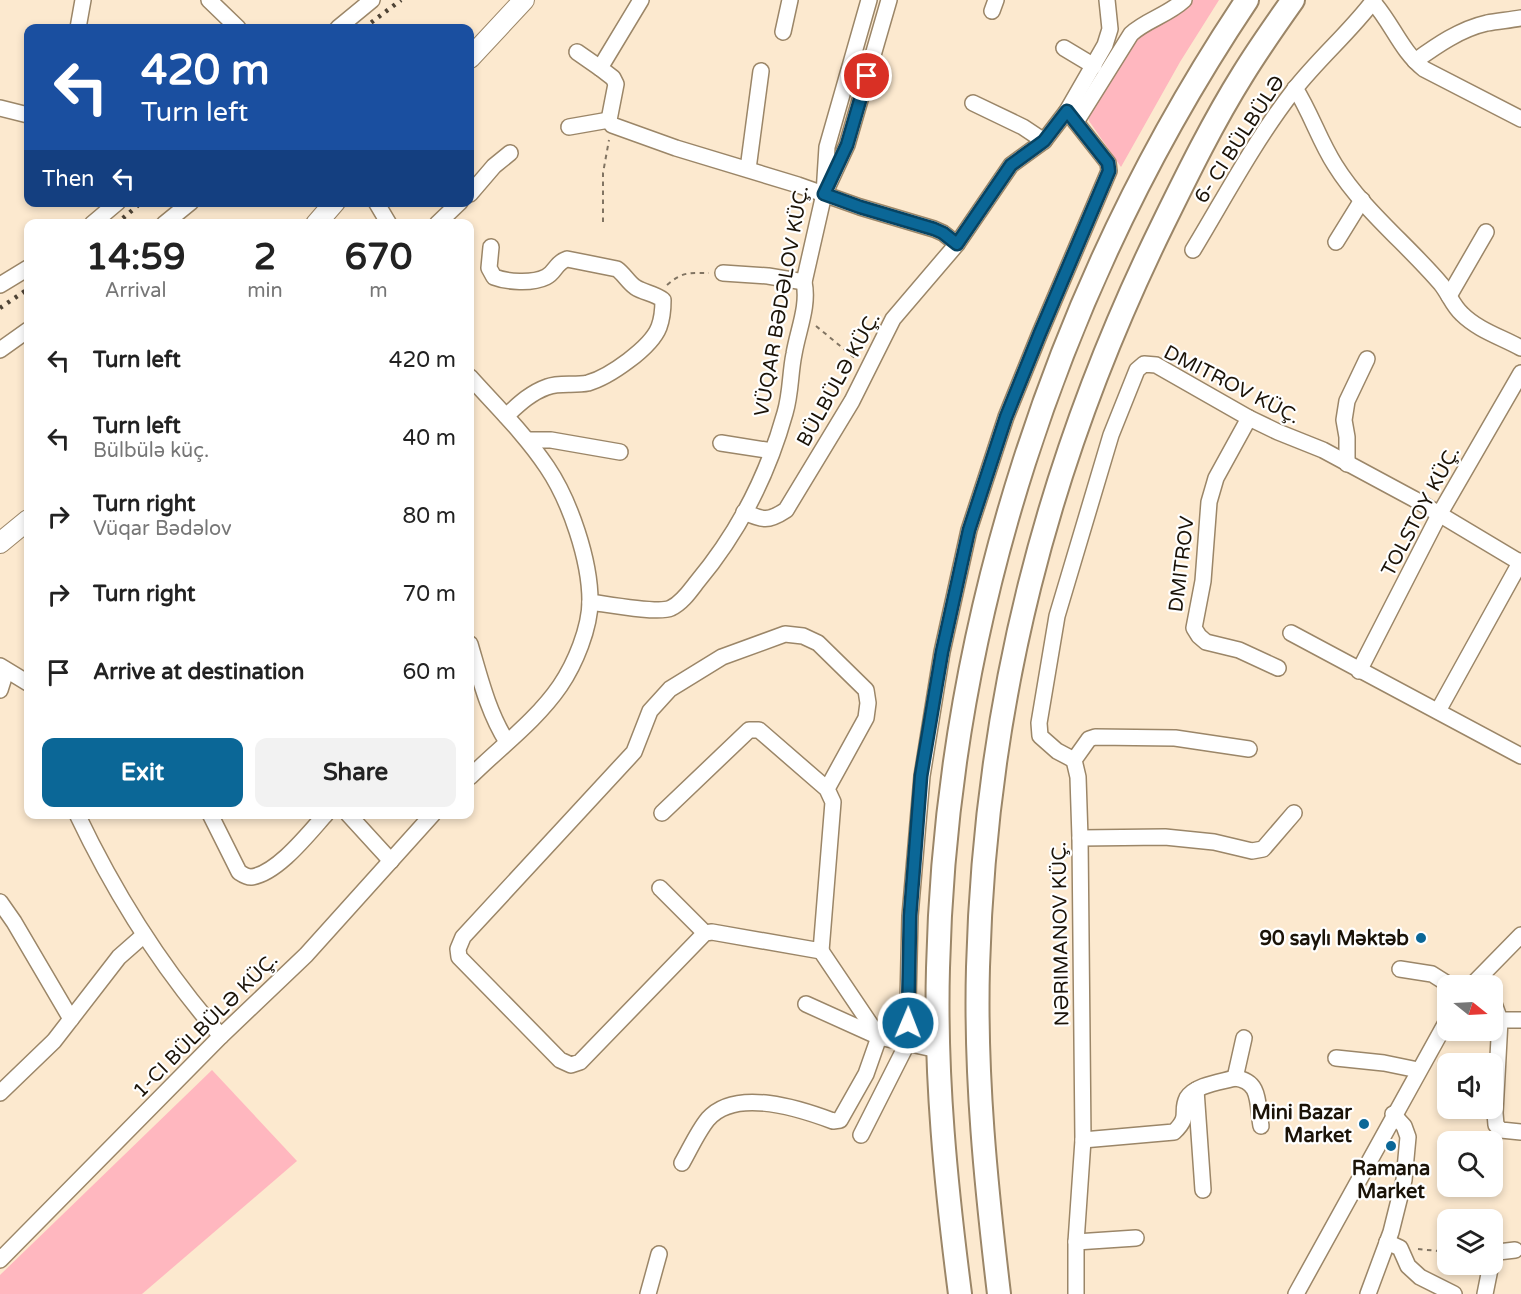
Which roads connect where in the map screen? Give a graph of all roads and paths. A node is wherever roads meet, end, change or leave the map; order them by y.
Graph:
1 (83, 0) edge
2 (209, 0) edge
3 (372, 0) edge
4 (524, 0) edge
5 (641, 0) edge
6 (790, 0) edge
7 (869, 0) edge
8 (889, 0) edge
9 (1107, 0) edge
10 (1184, 0) edge
11 (1247, 0) edge
12 (1293, 0) edge
13 (1373, 1) edge
14 (1521, 18) edge
15 (79, 24) edge
16 (233, 24) edge
17 (343, 24) edge
18 (861, 25) junction
19 (880, 30) junction
20 (783, 32) dead end
21 (1064, 48) dead end
22 (577, 52) dead end
23 (474, 54) edge
24 (1414, 61) junction
25 (1094, 66) junction
26 (600, 68) junction
27 (761, 71) dead end
28 (1295, 88) junction
29 (973, 103) dead end
30 (0, 108) edge
31 (24, 114) edge
32 (1072, 117) junction
33 (1521, 119) edge
34 (610, 122) junction
35 (569, 127) dead end
36 (1044, 141) junction
37 (510, 153) dead end
38 (748, 169) junction
39 (474, 189) edge
40 (824, 194) junction
41 (1362, 200) junction
42 (112, 207) edge
43 (185, 207) edge
44 (331, 207) edge
45 (455, 207) edge
46 (98, 219) edge
47 (170, 219) edge
48 (320, 219) edge
49 (442, 219) edge
50 (603, 222) dead end
51 (1486, 232) dead end
52 (1336, 242) dead end
53 (957, 244) junction
54 (491, 247) dead end
55 (1192, 250) dead end
56 (24, 270) edge
57 (723, 273) joint
58 (804, 282) junction
59 (0, 285) edge
60 (656, 295) junction
61 (1449, 296) junction
62 (802, 317) junction
63 (24, 333) edge
64 (1519, 344) edge
65 (0, 350) edge
66 (1368, 359) dead end
67 (867, 368) junction
68 (1521, 373) edge
69 (474, 381) edge
70 (506, 416) junction
71 (1249, 418) junction
72 (528, 440) junction
73 (721, 443) dead end
74 (772, 451) junction
75 (620, 452) dead end
76 (1347, 464) junction
77 (744, 512) junction
78 (1439, 515) junction
79 (24, 523) edge
80 (0, 543) edge
81 (1521, 562) edge
82 (590, 602) junction
83 (1291, 633) dead end
84 (474, 657) edge
85 (1278, 668) dead end
86 (1359, 671) junction
87 (17, 674) edge
88 (0, 690) edge
89 (1437, 711) junction
90 (507, 742) junction
91 (1249, 748) dead end
92 (1520, 752) edge
93 (1074, 760) junction
94 (474, 773) edge
95 (827, 789) junction
96 (662, 813) dead end
97 (1294, 813) dead end
98 (79, 819) edge
99 (212, 819) edge
100 (321, 819) edge
101 (353, 819) edge
102 (429, 819) edge
103 (1080, 838) junction
104 (391, 861) junction
105 (660, 888) dead end
106 (0, 902) edge
107 (705, 933) junction
108 (144, 935) junction
109 (1521, 935) edge
110 (821, 951) junction
111 (1400, 969) dead end
112 (1484, 975) edge
113 (1437, 977) edge
114 (806, 1004) dead end
115 (71, 1019) junction
116 (1503, 1020) edge
117 (1521, 1020) edge
118 (221, 1036) junction
119 (879, 1037) junction
120 (1244, 1038) dead end
121 (1437, 1038) edge
122 (1499, 1041) edge
123 (907, 1044) junction
124 (938, 1050) junction
125 (1335, 1058) dead end
126 (1418, 1070) junction
127 (1234, 1078) junction
128 (1196, 1090) junction
129 (0, 1093) edge
130 (1393, 1114) junction
131 (1261, 1126) dead end
132 (1521, 1132) edge
133 (861, 1135) dead end
134 (1083, 1140) junction
135 (682, 1163) dead end
136 (1203, 1190) dead end
137 (1136, 1238) dead end
138 (1076, 1242) junction
139 (1394, 1245) junction
140 (1515, 1250) dead end
141 (1437, 1251) edge
142 (1503, 1251) edge
143 (658, 1254) dead end
144 (0, 1260) edge
145 (1489, 1275) edge
146 (648, 1294) edge
147 (960, 1294) edge
148 (999, 1294) edge
149 (1076, 1294) edge
150 (1296, 1294) edge
151 (1368, 1294) edge
152 (1454, 1294) edge
153 (1485, 1294) edge

1 - 15 street
2 - 16 street
3 - 17 street
4 - 23 main road
5 - 26 street
6 - 20 street
7 - 18 street, VÜQAR BƏDƏLOV KÜÇ.
8 - 19 street
9 - 25 street, BÜLBÜLƏ KÜÇ.
10 - 32 street
11 - 124 highway
12 - 148 highway
13 - 24 street
13 - 28 street
14 - 24 street
18 - 19 street
18 - 40 street, VÜQAR BƏDƏLOV KÜÇ.
19 - 40 street
21 - 25 street
22 - 26 street
24 - 33 street
25 - 32 street, BÜLBÜLƏ KÜÇ.
26 - 34 street
27 - 38 street
28 - 41 street
28 - 55 street
29 - 36 street
30 - 31 street
32 - 36 street, BÜLBÜLƏ KÜÇ.
32 - 123 street
34 - 35 street
34 - 38 street
34 - 50 path
36 - 53 street, BÜLBÜLƏ KÜÇ.
37 - 39 street
38 - 40 street
40 - 53 street
40 - 58 street, VÜQAR BƏDƏLOV KÜÇ.
41 - 52 street
41 - 61 street
42 - 46 street
43 - 47 street
44 - 48 main road
45 - 49 street
51 - 61 street
53 - 67 street, BÜLBÜLƏ KÜÇ.
54 - 60 street
56 - 59 street
57 - 58 street
57 - 60 path
58 - 62 street, VÜQAR BƏDƏLOV KÜÇ.
60 - 70 street
61 - 64 street
62 - 67 path
62 - 74 street, VÜQAR BƏDƏLOV KÜÇ.
63 - 65 street
66 - 76 street
67 - 77 street, BÜLBÜLƏ KÜÇ.
68 - 78 street, TOLSTOY KÜÇ.
69 - 70 street
70 - 72 street
71 - 76 street, DMITROV KÜÇ.
71 - 85 street, DMITROV
71 - 93 street, DMITROV KÜÇ.
72 - 75 street
72 - 82 street
73 - 74 street
74 - 77 street, VÜQAR BƏDƏLOV KÜÇ.
76 - 78 street, DMITROV KÜÇ.
77 - 82 street, VÜQAR BƏDƏLOV KÜÇ.
78 - 81 street, DMITROV KÜÇ.
78 - 86 street, TOLSTOY KÜÇ.
79 - 80 main road
81 - 89 street
82 - 90 street
83 - 86 street
84 - 90 street
86 - 89 street
87 - 88 street
89 - 92 street
90 - 94 street
91 - 93 street
93 - 103 street, NƏRIMANOV KÜÇ.
95 - 96 street
95 - 107 street
95 - 110 street
97 - 103 street
98 - 108 street
99 - 100 street
101 - 104 street
102 - 104 street, 1-CI BÜLBÜLƏ KÜÇ.
103 - 134 street, NƏRIMANOV KÜÇ.
104 - 118 street, 1-CI BÜLBÜLƏ KÜÇ.
105 - 107 street
106 - 115 street
107 - 110 street
108 - 115 street
108 - 118 street
109 - 112 street
110 - 119 street
111 - 113 street
114 - 119 street
115 - 129 street
116 - 117 street
118 - 144 street, 1-CI BÜLBÜLƏ KÜÇ.
119 - 123 street
119 - 135 street
120 - 127 street
121 - 126 street
122 - 132 street
123 - 124 street
123 - 133 street
124 - 147 highway
125 - 126 street
126 - 130 street
127 - 128 street
127 - 131 street
128 - 134 street
128 - 136 street
130 - 139 street
130 - 150 street
134 - 138 street, NƏRIMANOV KÜÇ.
137 - 138 street
138 - 149 street, NƏRIMANOV KÜÇ.
139 - 141 path
139 - 151 street
139 - 152 street
140 - 142 street
143 - 146 street
145 - 153 street

